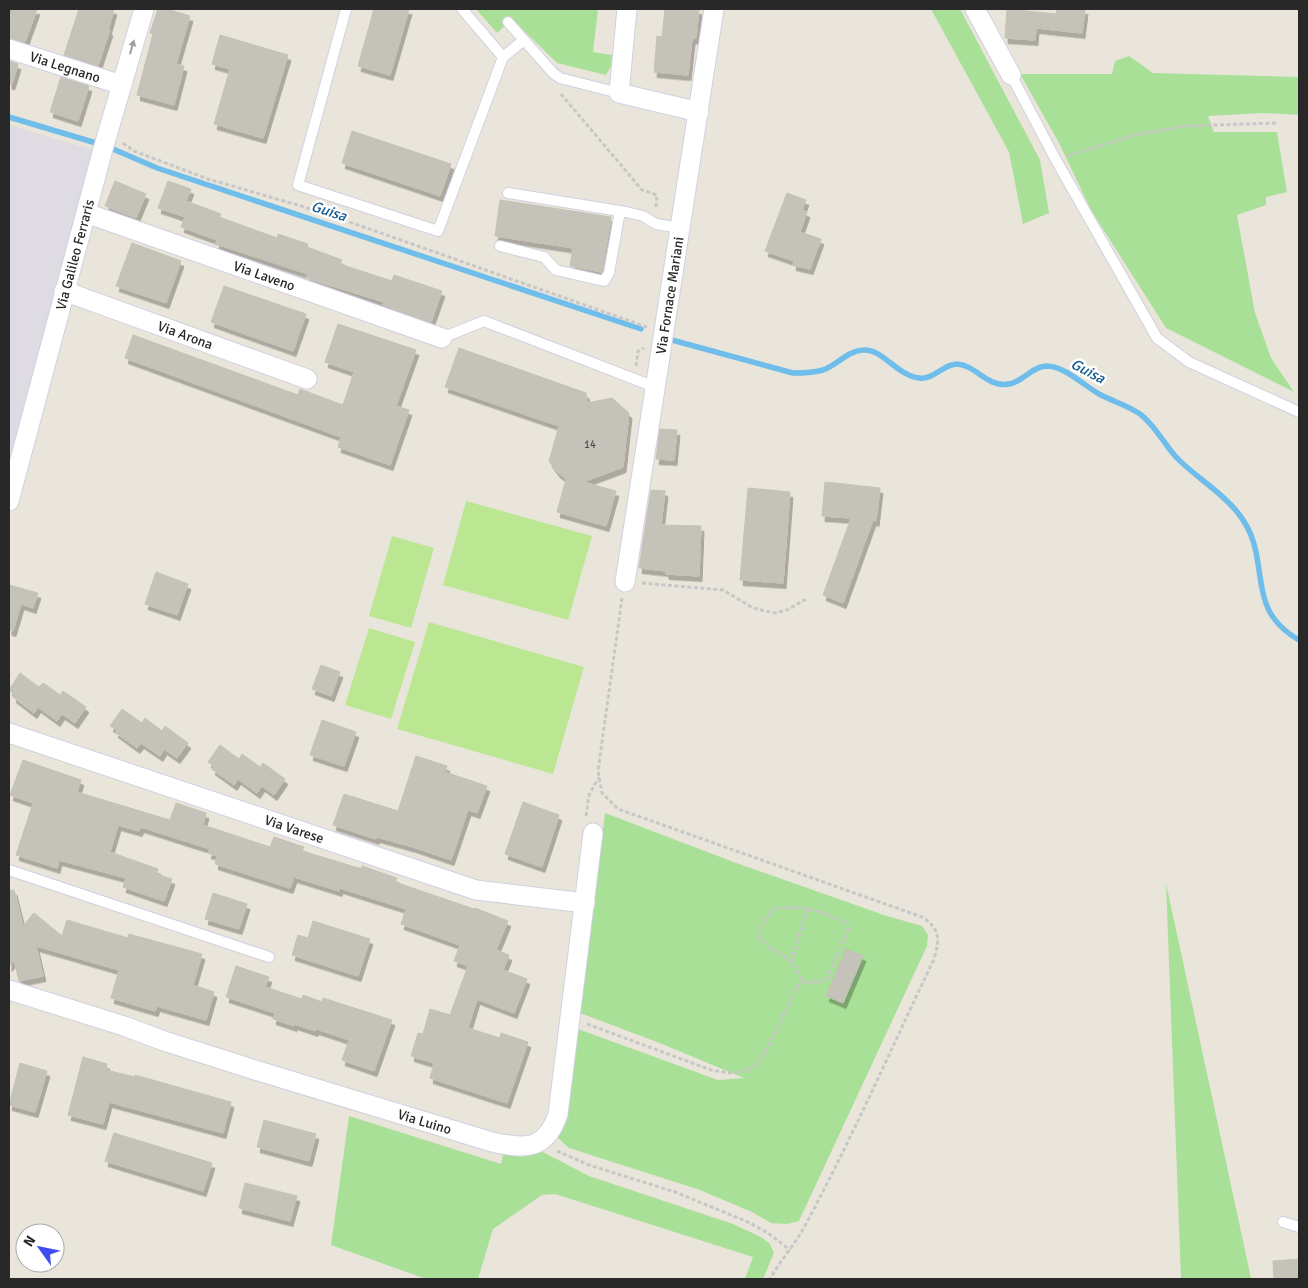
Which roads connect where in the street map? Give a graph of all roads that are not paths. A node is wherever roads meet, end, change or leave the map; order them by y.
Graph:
1 (144, 9) edge
2 (346, 9) edge
3 (462, 9) edge
4 (628, 9) edge
5 (714, 9) edge
6 (975, 9) edge
7 (508, 22) dead end
8 (524, 40) junction
9 (9, 49) edge
10 (503, 57) junction
11 (1011, 76) joint
12 (122, 84) junction
13 (619, 93) junction
14 (699, 112) junction
15 (508, 193) dead end
16 (620, 211) junction
17 (86, 213) junction
18 (680, 228) junction
19 (500, 246) dead end
20 (64, 291) junction
21 (442, 338) joint
22 (307, 379) dead end
23 (655, 387) junction
24 (1299, 412) edge
25 (9, 501) edge
26 (625, 582) road end
27 (9, 733) edge
28 (593, 833) road end
29 (9, 870) edge
30 (585, 903) junction
31 (269, 957) dead end
32 (9, 990) edge
33 (1283, 1222) dead end
34 (1299, 1227) edge

12 -> 1 street, Via Galileo Ferraris
2 - 10 lane
3 - 10 lane
4 - 13 street
5 - 14 street, Via Fornace Mariani
6 - 11 street
7 - 8 lane
8 - 10 lane
8 - 13 lane
9 - 12 street, Via Legnano
11 - 24 lane
12 - 17 street, Via Galileo Ferraris
13 - 14 street
14 - 18 street, Via Fornace Mariani
15 - 16 lane
16 - 18 lane
16 - 19 lane
17 - 20 street, Via Galileo Ferraris
17 - 21 street, Via Laveno
18 - 23 street, Via Fornace Mariani
20 - 22 street, Via Arona
20 - 25 street, Via Galileo Ferraris
21 - 23 lane
23 - 26 street, Via Fornace Mariani
27 - 30 street, Via Varese
28 - 30 street
29 - 31 lane
30 - 32 street, Via Luino
33 - 34 lane

